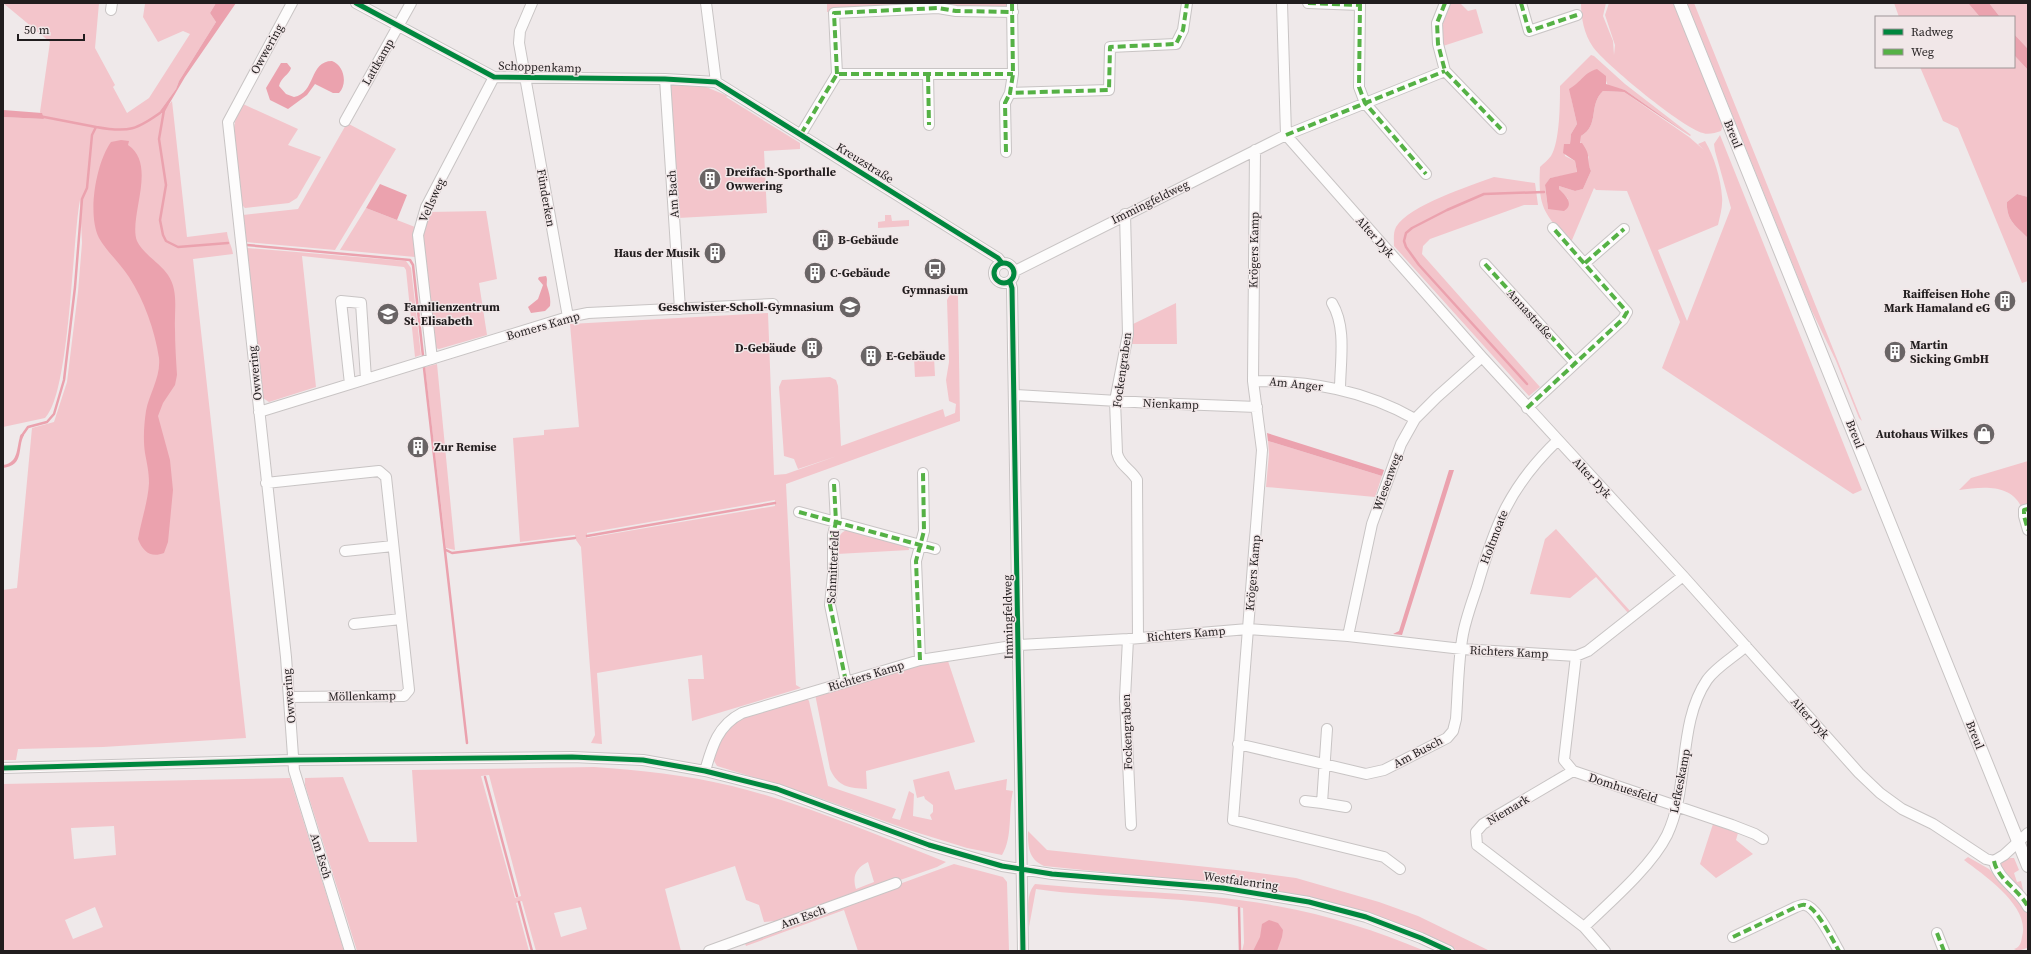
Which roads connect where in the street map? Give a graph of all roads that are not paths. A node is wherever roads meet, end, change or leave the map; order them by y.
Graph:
1 (292, 3) edge
2 (356, 3) edge
3 (411, 3) edge
4 (532, 3) edge
5 (706, 3) edge
6 (1187, 3) edge
7 (1282, 3) edge
8 (1308, 3) edge
9 (1445, 3) edge
10 (1521, 3) edge
11 (1680, 3) edge
12 (1360, 4) edge
13 (1013, 7) edge
14 (1577, 15) dead end
15 (399, 26) junction
16 (1445, 71) junction
17 (837, 74) junction
18 (928, 74) junction
19 (1013, 74) junction
20 (494, 77) junction
21 (525, 78) junction
22 (665, 79) junction
23 (716, 82) junction
24 (1010, 93) junction
25 (1364, 103) junction
26 (345, 121) dead end
27 (929, 125) dead end
28 (1501, 130) dead end
29 (801, 134) junction
30 (1286, 134) junction
31 (1255, 150) junction
32 (1006, 152) dead end
33 (1426, 174) dead end
34 (1125, 214) junction
35 (1553, 228) dead end
36 (1624, 229) dead end
37 (1002, 263) junction
38 (1586, 263) junction
39 (1485, 264) dead end
40 (1015, 271) junction
41 (1010, 282) junction
42 (1332, 303) dead end
43 (773, 304) dead end
44 (680, 309) junction
45 (568, 317) junction
46 (1482, 357) junction
47 (432, 359) junction
48 (1575, 363) junction
49 (366, 379) junction
50 (1253, 381) junction
51 (350, 384) junction
52 (1340, 390) junction
53 (1014, 395) junction
54 (1115, 400) junction
55 (1257, 407) junction
56 (1527, 408) junction
57 (259, 412) junction
58 (1415, 419) junction
59 (1558, 440) junction
60 (923, 473) dead end
61 (266, 483) junction
62 (834, 484) dead end
63 (2028, 509) edge
64 (799, 512) dead end
65 (836, 522) junction
66 (2028, 530) edge
67 (920, 545) junction
68 (393, 546) junction
69 (936, 549) dead end
70 (345, 552) dead end
71 (1683, 576) junction
72 (402, 619) junction
73 (354, 624) dead end
74 (1248, 629) junction
75 (1348, 636) junction
76 (1133, 639) junction
77 (1018, 645) junction
78 (1746, 646) junction
79 (1462, 649) junction
80 (1576, 656) junction
81 (920, 660) junction
82 (846, 682) junction
83 (289, 697) junction
84 (1327, 729) dead end
85 (1238, 744) junction
86 (294, 760) junction
87 (1325, 764) junction
88 (3, 768) edge
89 (705, 771) junction
90 (1573, 771) junction
91 (1305, 801) dead end
92 (1322, 803) junction
93 (1676, 806) junction
94 (1346, 807) dead end
95 (1130, 825) dead end
96 (2028, 833) edge
97 (1763, 839) dead end
98 (2018, 841) junction
99 (1994, 860) junction
100 (2028, 866) edge
101 (1021, 870) junction
102 (1400, 870) dead end
103 (896, 883) dead end
104 (2028, 907) edge
105 (1584, 927) junction
106 (1937, 933) dead end
107 (1733, 937) dead end
108 (350, 951) edge
109 (709, 951) edge
110 (1023, 951) edge
111 (1449, 951) edge
112 (1605, 951) edge
113 (1839, 951) edge
114 (1944, 951) edge

1 - 57 street, Owwering
2 - 15 street, Schoppenkamp
3 - 15 street, Lattkamp
4 - 21 street, Fünderken
5 - 23 street
6 - 24 street
7 - 30 street
8 - 12 street
9 - 16 street
10 - 14 street
11 - 98 main road, Breul
12 - 25 street
13 - 17 street
13 - 19 street
15 - 20 street, Schoppenkamp
15 - 26 street, Lattkamp
16 - 25 street, Immingfeldweg
16 - 28 street
17 - 18 street
17 - 29 street
18 - 19 street
18 - 27 street
19 - 24 street
20 - 21 street, Schoppenkamp
20 - 47 street, Vellsweg
21 - 22 street, Schoppenkamp
21 - 45 street, Fünderken
22 - 23 street, Schoppenkamp
22 - 44 street, Am Bach
23 - 29 street, Kreuzstraße
24 - 32 street
25 - 30 street, Immingfeldweg
25 - 33 street
29 - 37 street, Kreuzstraße
30 - 31 street, Immingfeldweg
30 - 46 street, Alter Dyk
31 - 34 street, Immingfeldweg
31 - 50 street, Krögers Kamp
34 - 40 street, Immingfeldweg
34 - 54 street, Fockengraben
35 - 38 street
36 - 38 street
37 - 40 street
37 - 41 street
38 - 48 street
39 - 48 street, Annastraße
40 - 41 street
41 - 53 street, Immingfeldweg
42 - 52 street, Am Anger
43 - 44 street, Bomers Kamp
44 - 45 street, Bomers Kamp
45 - 47 street, Bomers Kamp
46 - 56 street, Alter Dyk
46 - 58 street, Wiesenweg
47 - 49 street, Bomers Kamp
48 - 56 street
49 - 51 street, Bomers Kamp
49 - 51 street
50 - 52 street, Am Anger
50 - 55 street, Krögers Kamp
51 - 57 street, Bomers Kamp
52 - 58 street, Am Anger
53 - 54 street, Nienkamp
53 - 77 street, Immingfeldweg
54 - 55 street, Nienkamp
54 - 76 street, Fockengraben
55 - 74 street, Krögers Kamp
56 - 59 street, Alter Dyk
57 - 61 street, Owwering
58 - 75 street, Wiesenweg
59 - 71 street, Alter Dyk
59 - 79 street, Holtmoate
60 - 67 street
61 - 68 street, Möllenkamp
61 - 83 street, Owwering
62 - 65 street, Schmitterfeld
63 - 66 street
64 - 65 street, Schmitterfeld
65 - 67 street, Schmitterfeld
65 - 82 street, Schmitterfeld
67 - 69 street, Schmitterfeld
67 - 81 street
68 - 70 street
68 - 72 street, Möllenkamp
71 - 78 street, Alter Dyk
71 - 80 street
72 - 73 street
72 - 83 street, Möllenkamp
74 - 75 street, Richters Kamp
74 - 76 street, Richters Kamp
74 - 85 street, Krögers Kamp
75 - 79 street, Richters Kamp
76 - 77 street, Richters Kamp
76 - 95 street, Fockengraben
77 - 81 street, Richters Kamp
77 - 101 street, Immingfeldweg
78 - 93 street, Lefkeskamp
78 - 99 street, Alter Dyk
79 - 80 street, Richters Kamp
79 - 87 street, Am Busch
80 - 90 street
81 - 82 street, Richters Kamp
82 - 89 street, Richters Kamp
83 - 86 street, Owwering
84 - 87 street
85 - 87 street, Am Busch
85 - 102 street, Krögers Kamp
86 - 88 street, Westfalenring
86 - 89 street, Westfalenring
86 - 108 street, Am Esch
87 - 92 street
89 - 101 street, Westfalenring
90 - 93 street, Domhuesfeld
90 - 105 street, Niemark
91 - 92 street
92 - 94 street
93 - 97 street, Domhuesfeld
93 - 105 street, Lefkeskamp
96 - 98 street
98 - 99 street
98 - 100 main road, Breul
99 - 104 street
101 - 110 street, Immingfeldweg
101 - 111 street, Westfalenring
103 - 109 street, Am Esch
105 - 112 street, Niemark
106 - 114 street
107 - 113 street

